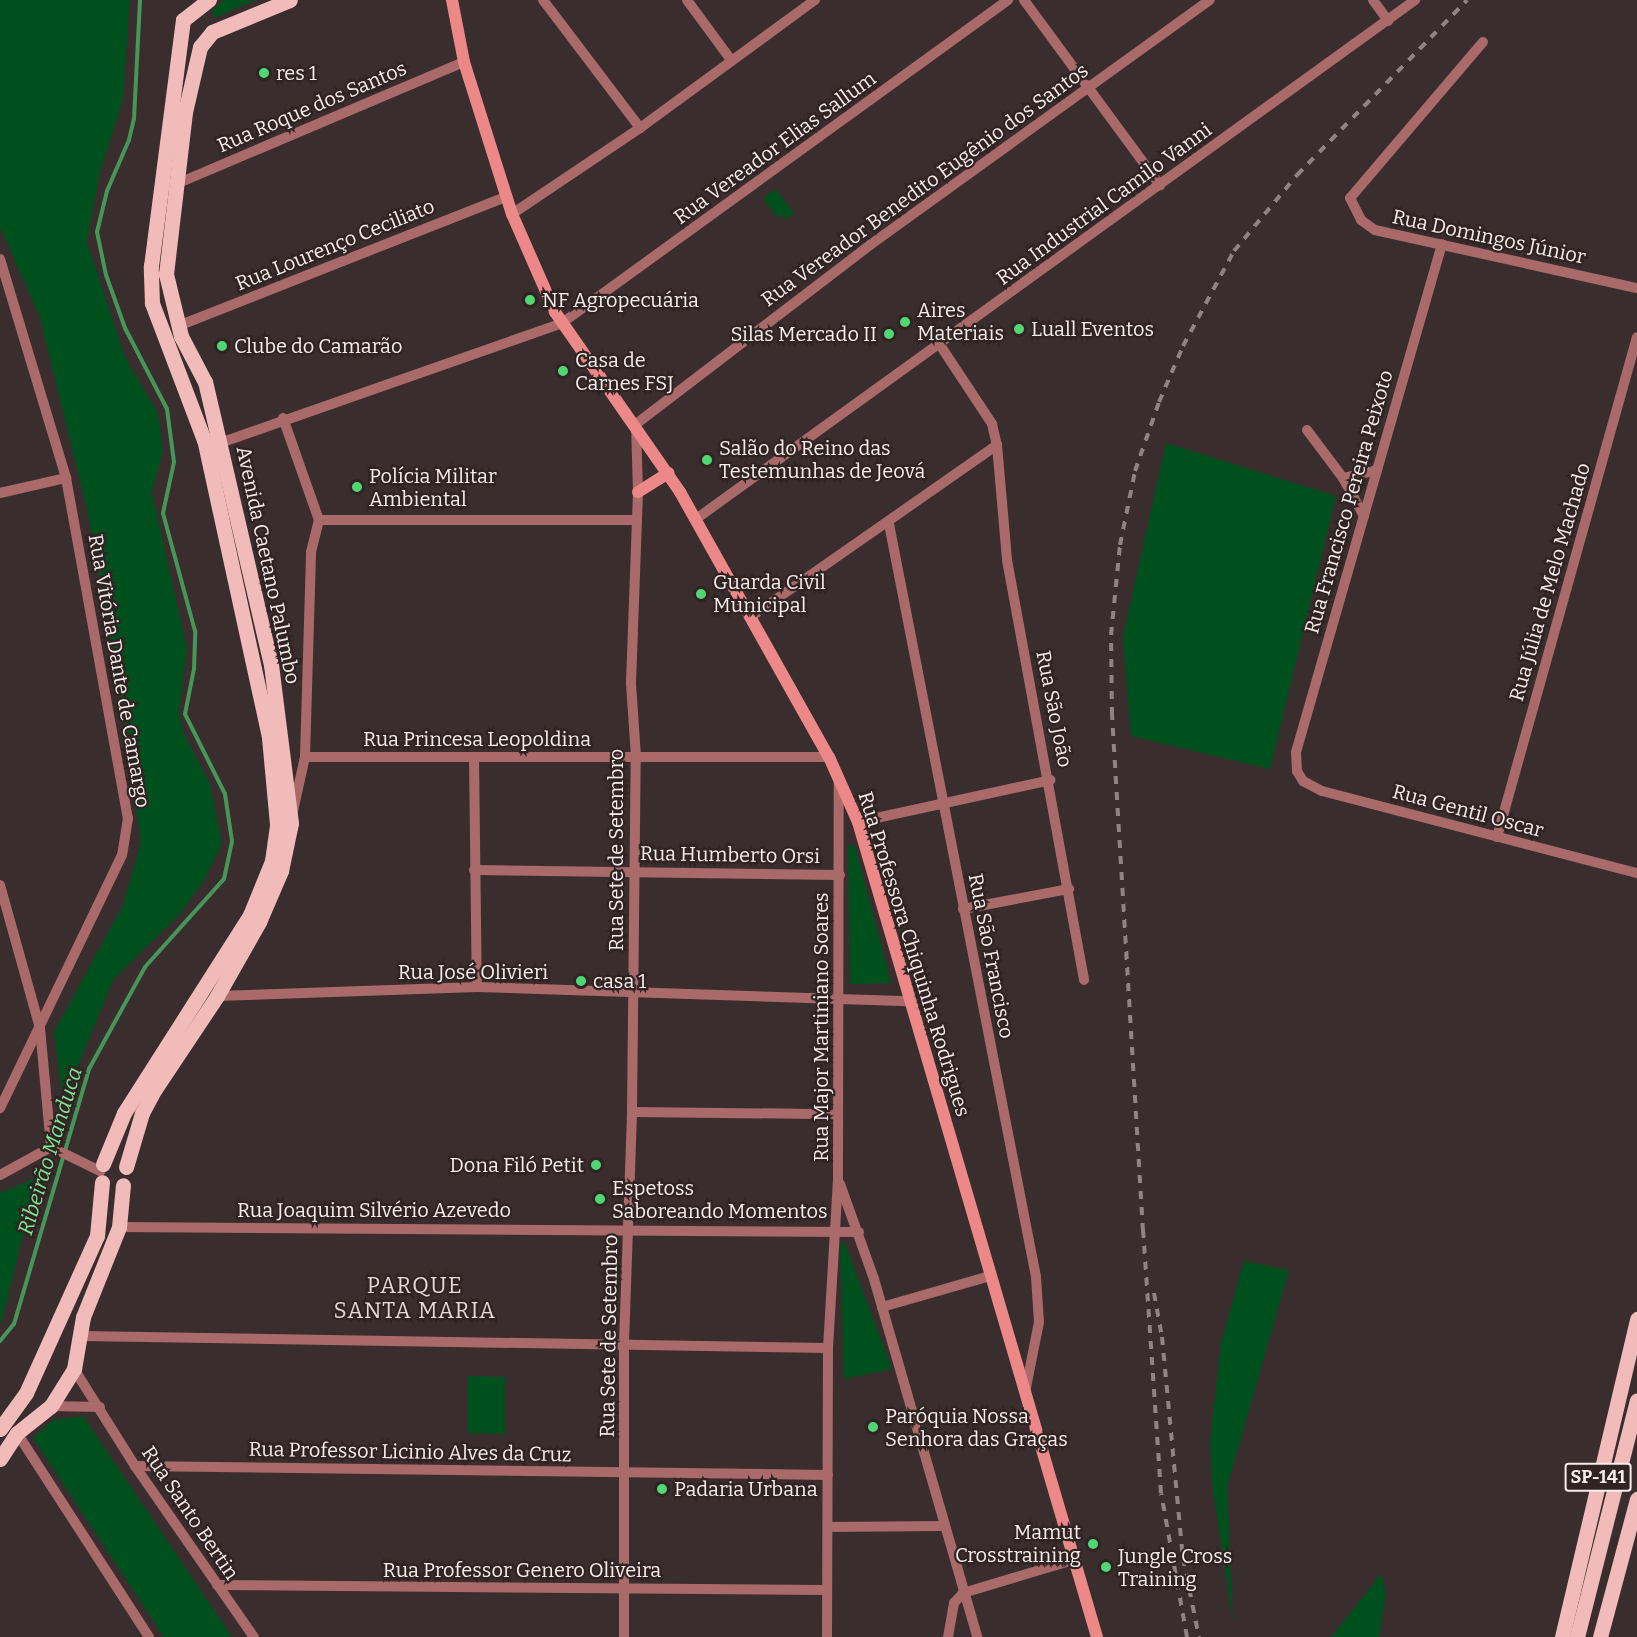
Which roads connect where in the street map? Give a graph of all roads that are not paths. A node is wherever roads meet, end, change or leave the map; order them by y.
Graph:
1 (209, 0) edge
2 (290, 0) edge
3 (452, 0) edge
4 (543, 0) edge
5 (687, 0) edge
6 (815, 0) edge
7 (1008, 0) edge
8 (1024, 0) edge
9 (1210, 0) edge
10 (1373, 0) edge
11 (1415, 0) edge
12 (1388, 21) junction
13 (1484, 42) dead end
14 (730, 60) junction
15 (464, 62) junction
16 (1088, 88) junction
17 (640, 128) junction
18 (174, 185) junction
19 (1160, 185) junction
20 (506, 197) junction
21 (512, 214) junction
22 (1442, 244) junction
23 (0, 259) edge
24 (1637, 288) edge
25 (562, 323) junction
26 (178, 326) junction
27 (1637, 337) edge
28 (940, 345) junction
29 (283, 418) junction
30 (636, 424) junction
31 (1307, 430) dead end
32 (220, 443) junction
33 (997, 445) junction
34 (1377, 470) junction
35 (668, 473) junction
36 (66, 478) junction
37 (1343, 478) junction
38 (638, 492) junction
39 (0, 493) edge
40 (1364, 516) junction
41 (696, 519) junction
42 (319, 520) junction
43 (636, 520) junction
44 (889, 524) junction
45 (752, 616) junction
46 (474, 757) junction
47 (636, 757) junction
48 (829, 757) junction
49 (304, 758) junction
50 (1297, 771) joint
51 (839, 777) junction
52 (1050, 780) junction
53 (943, 804) junction
54 (858, 822) junction
55 (291, 823) junction
56 (1497, 837) junction
57 (474, 870) junction
58 (635, 871) junction
59 (1637, 873) edge
60 (840, 875) junction
61 (0, 889) edge
62 (1069, 889) junction
63 (963, 909) junction
64 (1084, 980) dead end
65 (477, 987) junction
66 (634, 991) junction
67 (217, 996) junction
68 (837, 1000) junction
69 (909, 1001) junction
70 (40, 1028) junction
71 (0, 1108) edge
72 (632, 1112) junction
73 (836, 1114) junction
74 (55, 1149) junction
75 (126, 1167) junction
76 (102, 1173) junction
77 (0, 1175) edge
78 (838, 1180) junction
79 (123, 1185) junction
80 (119, 1227) junction
81 (629, 1229) junction
82 (837, 1231) junction
83 (859, 1232) junction
84 (990, 1276) junction
85 (882, 1307) junction
86 (1637, 1319) edge
87 (80, 1336) junction
88 (624, 1343) junction
89 (828, 1348) junction
90 (74, 1369) junction
91 (26, 1393) junction
92 (1024, 1395) junction
93 (1637, 1400) edge
94 (51, 1406) junction
95 (100, 1407) junction
96 (0, 1429) edge
97 (17, 1433) junction
98 (0, 1459) edge
99 (135, 1466) junction
100 (624, 1473) junction
101 (828, 1475) junction
102 (1637, 1499) edge
103 (943, 1526) junction
104 (828, 1527) junction
105 (1073, 1560) junction
106 (217, 1585) junction
107 (624, 1588) junction
108 (827, 1590) junction
109 (963, 1593) junction
110 (148, 1637) edge
111 (254, 1637) edge
112 (624, 1637) edge
113 (827, 1637) edge
114 (948, 1637) edge
115 (977, 1637) edge
116 (1097, 1637) edge
117 (1562, 1637) edge
118 (1577, 1637) edge
119 (1600, 1637) edge

1 - 76 main road, Avenida Caetano Palumbo
2 - 18 main road, Avenida Caetano Palumbo
3 - 15 main road, Rua Professora Chiquinha Rodrigues
4 - 17 street
5 - 14 street
6 - 14 street
7 - 25 street, Rua Vereador Elias Sallum
8 - 16 street
9 - 16 street, Rua Vereador Benedito Eugênio dos Santos
10 - 12 street
11 - 12 street, Rua Industrial Camilo Vanni
12 - 19 street, Rua Industrial Camilo Vanni
13 - 22 street, Rua Domingos Júnior
14 - 17 street
15 - 18 street, Rua Roque dos Santos
15 - 20 main road, Rua Professora Chiquinha Rodrigues
16 - 19 street
16 - 30 street, Rua Vereador Benedito Eugênio dos Santos
17 - 21 street
18 - 26 main road, Avenida Caetano Palumbo
19 - 28 street, Rua Industrial Camilo Vanni
20 - 21 main road, Rua Professora Chiquinha Rodrigues
20 - 26 street, Rua Lourenço Ceciliato
21 - 25 main road, Rua Professora Chiquinha Rodrigues
22 - 24 street, Rua Domingos Júnior
22 - 34 street, Rua Francisco Pereira Peixoto
23 - 36 street, Rua Vitória Dante de Camargo
25 - 29 street, Rua Vereador Elias Sallum
25 - 30 main road, Rua Professora Chiquinha Rodrigues
26 - 32 main road, Avenida Caetano Palumbo
27 - 56 street, Rua Júlia de Melo Machado
28 - 33 street, Rua São João
28 - 41 street, Rua Industrial Camilo Vanni
29 - 32 street, Rua Vereador Elias Sallum
29 - 42 street
30 - 35 main road, Rua Professora Chiquinha Rodrigues
30 - 38 street, Rua Sete de Setembro
31 - 37 street
32 - 55 main road, Avenida Caetano Palumbo
33 - 44 street
33 - 52 street, Rua São João
34 - 37 street
34 - 40 street, Rua Francisco Pereira Peixoto
35 - 38 main road
35 - 41 main road, Rua Professora Chiquinha Rodrigues
36 - 39 street
36 - 70 street, Rua Vitória Dante de Camargo
37 - 40 street
38 - 43 street, Rua Sete de Setembro
40 - 50 street, Rua Francisco Pereira Peixoto
41 - 45 main road, Rua Professora Chiquinha Rodrigues
42 - 43 street
42 - 49 street
43 - 47 street, Rua Sete de Setembro
44 - 45 street
44 - 53 street, Rua São Francisco
45 - 48 main road, Rua Professora Chiquinha Rodrigues
46 - 47 street, Rua Princesa Leopoldina
46 - 49 street, Rua Princesa Leopoldina
46 - 57 street
47 - 48 street, Rua Princesa Leopoldina
47 - 58 street, Rua Sete de Setembro
48 - 51 main road, Rua Professora Chiquinha Rodrigues
49 - 55 street
50 - 56 street, Rua Gentil Oscar
51 - 54 main road, Rua Professora Chiquinha Rodrigues
51 - 60 street, Rua Major Martiniano Soares
52 - 53 street
52 - 62 street, Rua São João
53 - 54 street
53 - 63 street, Rua São Francisco
54 - 69 main road, Rua Professora Chiquinha Rodrigues
55 - 67 main road, Avenida Caetano Palumbo
56 - 59 street, Rua Gentil Oscar
57 - 58 street, Rua Humberto Orsi
57 - 65 street
58 - 60 street, Rua Humberto Orsi
58 - 66 street, Rua Sete de Setembro
60 - 68 street, Rua Major Martiniano Soares
61 - 70 street
62 - 63 street
62 - 64 street, Rua São João
63 - 92 street, Rua São Francisco
65 - 66 street, Rua José Olivieri
65 - 67 street, Rua José Olivieri
66 - 68 street, Rua José Olivieri
66 - 72 street, Rua Sete de Setembro
67 - 75 main road, Avenida Caetano Palumbo
68 - 69 street, Rua José Olivieri
68 - 73 street, Rua Major Martiniano Soares
69 - 84 main road, Rua Professora Chiquinha Rodrigues
70 - 71 street, Rua Vitória Dante de Camargo
70 - 74 street
72 - 73 street
72 - 81 street, Rua Sete de Setembro
73 - 78 street, Rua Major Martiniano Soares
74 - 76 street
74 - 77 street
75 - 76 main road
75 - 79 main road
76 - 79 main road
76 - 91 main road, Avenida Caetano Palumbo
78 - 82 street, Rua Major Martiniano Soares
78 - 83 street
79 - 80 main road
80 - 81 street, Rua Joaquim Silvério Azevedo
80 - 87 main road
81 - 82 street, Rua Joaquim Silvério Azevedo
81 - 88 street, Rua Sete de Setembro
82 - 83 street, Rua Joaquim Silvério Azevedo
82 - 89 street, Rua Major Martiniano Soares
83 - 85 street
84 - 85 street
84 - 92 main road, Rua Professora Chiquinha Rodrigues
85 - 103 street
86 - 117 main road, SP-141
87 - 88 street
87 - 90 main road
88 - 89 street
88 - 100 street, Rua Sete de Setembro
89 - 101 street, Rua Major Martiniano Soares
90 - 94 main road
90 - 95 street, Rua Santo Bertin
91 - 94 main road
91 - 96 main road, Avenida Caetano Palumbo
92 - 105 main road, Rua Professora Chiquinha Rodrigues
93 - 118 main road, SP-141
94 - 95 street
94 - 97 main road
95 - 99 street, Rua Santo Bertin
97 - 98 main road
97 - 110 street
99 - 100 street, Rua Professor Licinio Alves da Cruz
99 - 106 street, Rua Santo Bertin
100 - 101 street, Rua Professor Licinio Alves da Cruz
100 - 107 street, Rua Sete de Setembro
101 - 104 street, Rua Major Martiniano Soares
102 - 119 main road, SP-141
103 - 104 street
103 - 109 street
104 - 108 street, Rua Major Martiniano Soares
105 - 109 street
105 - 116 main road, Rua Professora Chiquinha Rodrigues
106 - 107 street, Rua Professor Genero Oliveira
106 - 111 street, Rua Santo Bertin
107 - 108 street, Rua Professor Genero Oliveira
107 - 112 street, Rua Sete de Setembro
108 - 113 street, Rua Major Martiniano Soares
109 - 114 street
109 - 115 street

